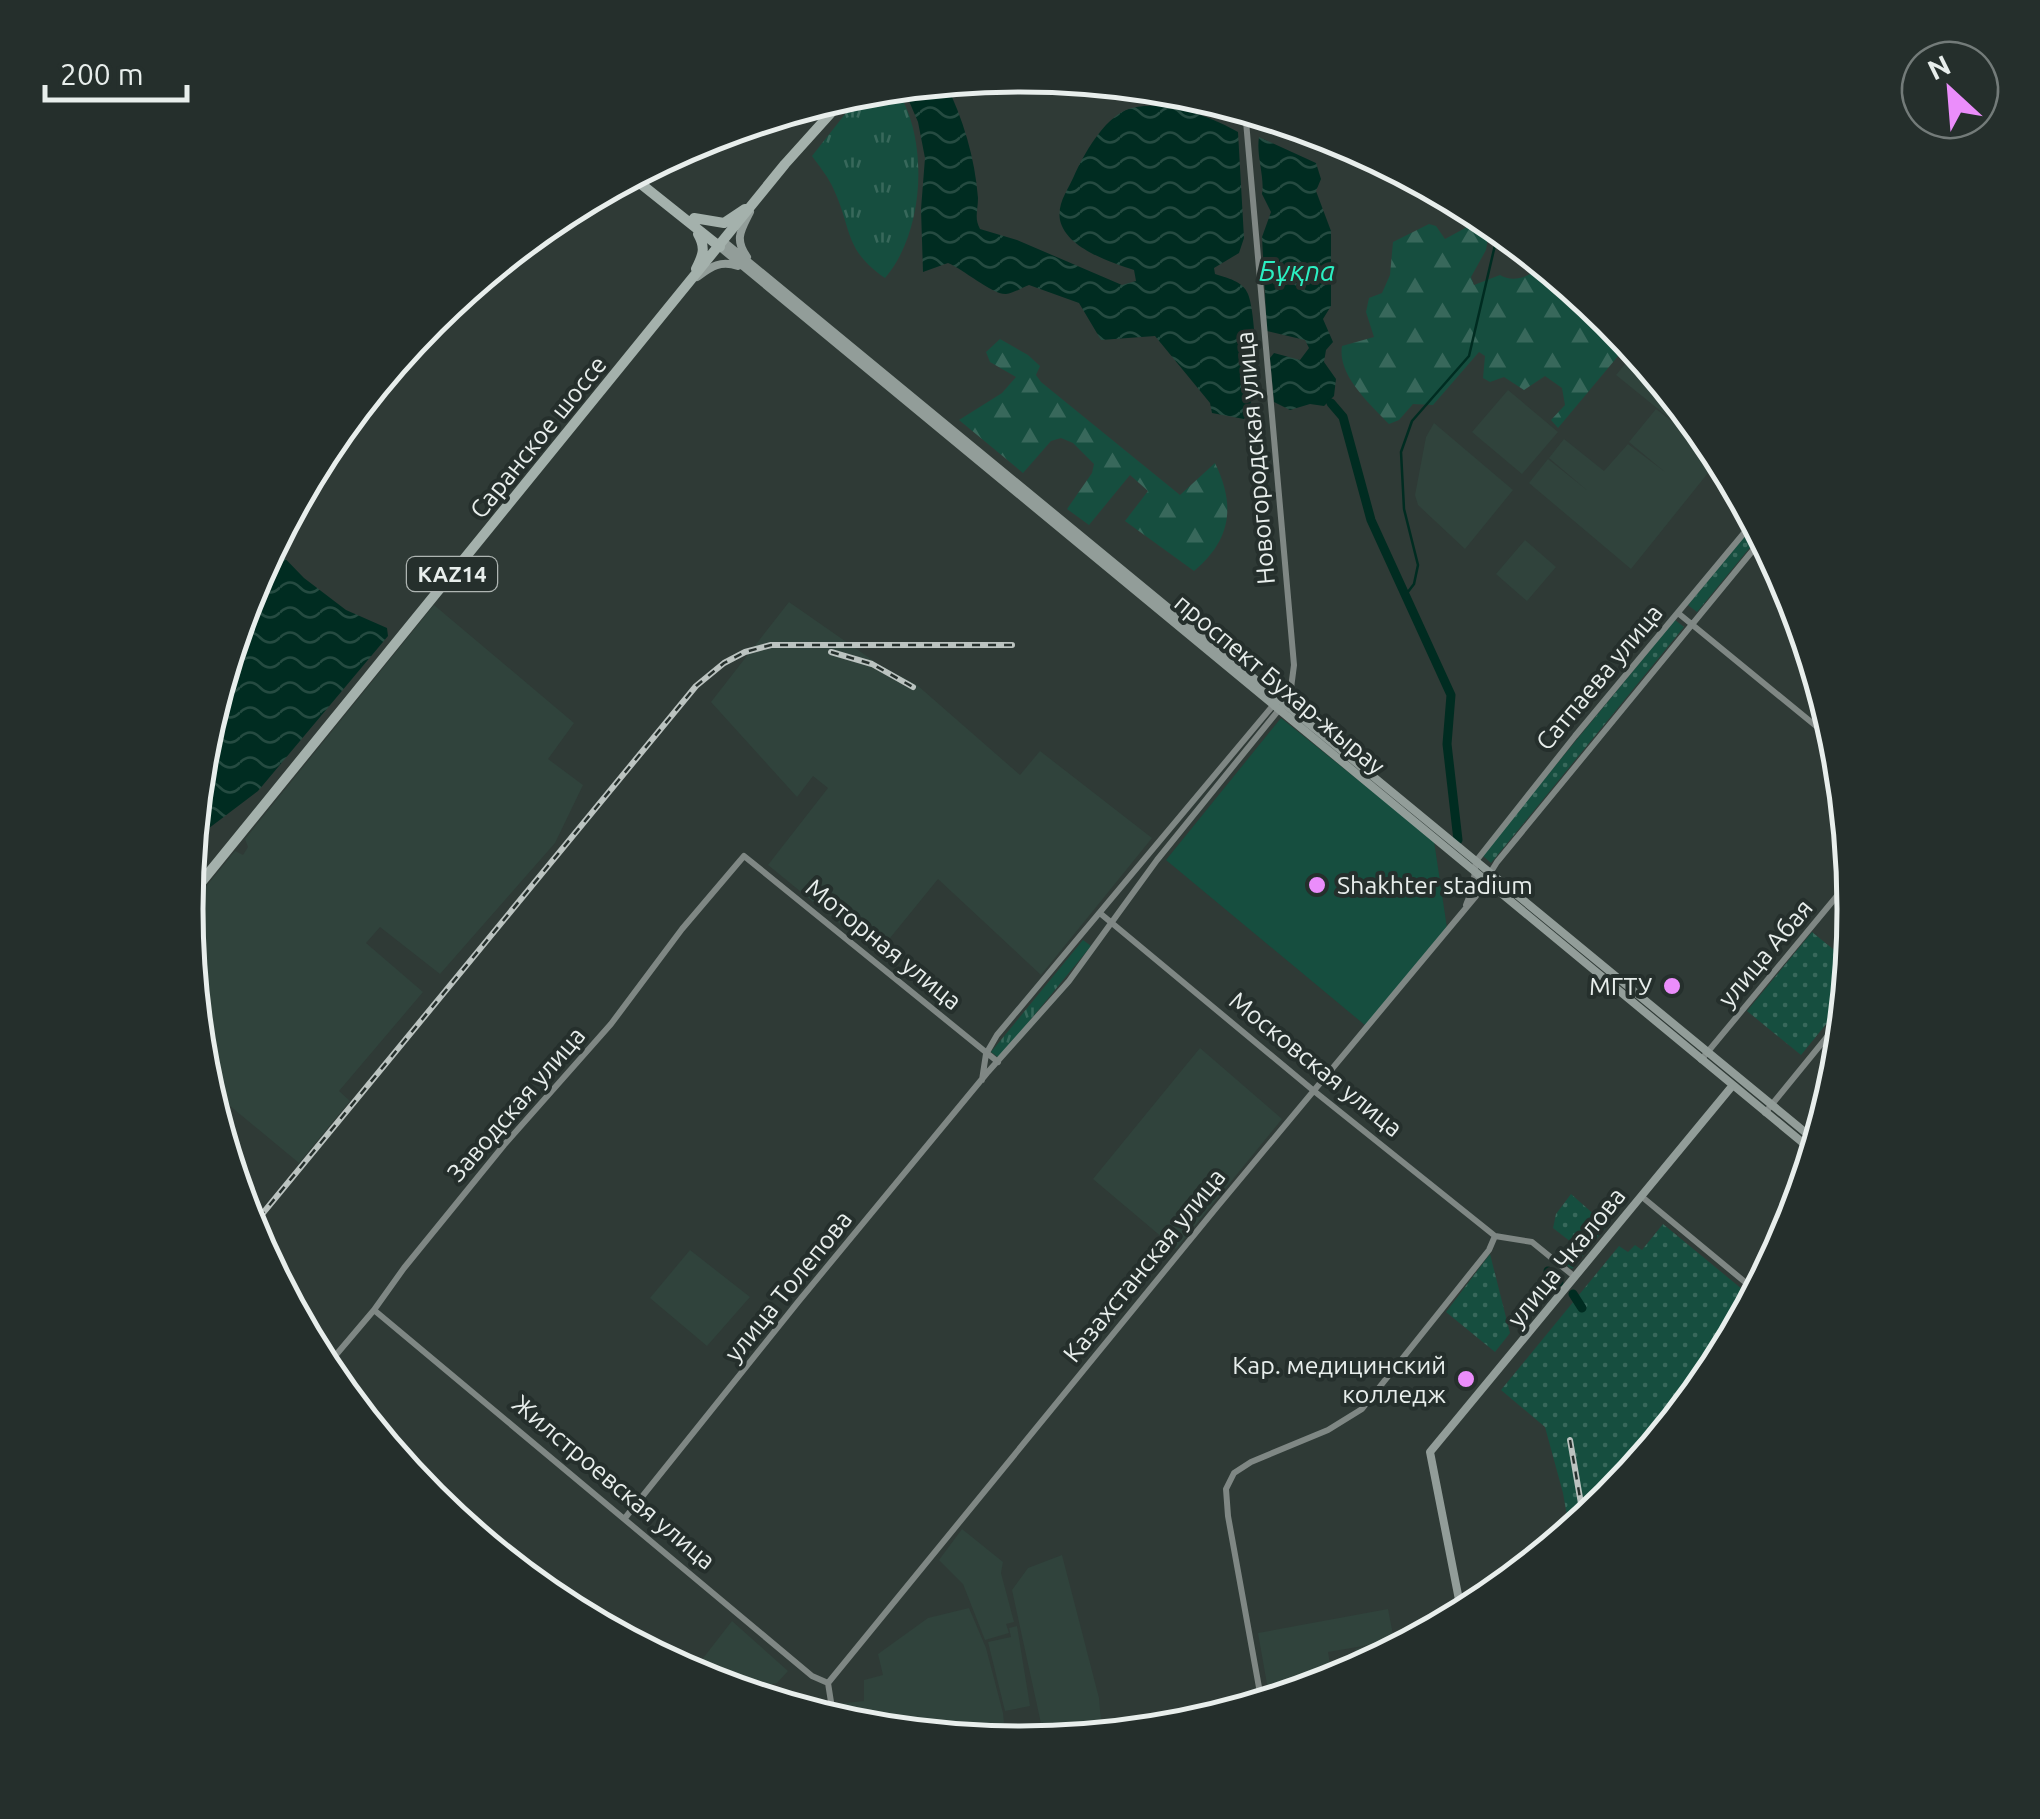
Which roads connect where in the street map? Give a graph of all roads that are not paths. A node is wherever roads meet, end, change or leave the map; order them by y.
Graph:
1 (830, 115) edge
2 (1246, 125) edge
3 (646, 184) edge
4 (758, 199) junction
5 (693, 222) junction
6 (722, 245) junction
7 (749, 267) junction
8 (689, 282) junction
9 (1745, 532) edge
10 (1754, 549) edge
11 (1678, 614) junction
12 (1692, 624) junction
13 (1280, 705) junction
14 (1815, 725) edge
15 (744, 856) joint
16 (1474, 865) junction
17 (1490, 878) junction
18 (204, 879) edge
19 (1837, 898) edge
20 (1463, 911) junction
21 (1101, 914) junction
22 (1112, 923) junction
23 (1826, 1038) edge
24 (1708, 1052) junction
25 (986, 1054) junction
26 (1701, 1060) junction
27 (998, 1062) junction
28 (1740, 1078) junction
29 (982, 1080) junction
30 (1732, 1086) junction
31 (1314, 1091) junction
32 (1772, 1104) junction
33 (1765, 1112) junction
34 (1806, 1132) edge
35 (1803, 1143) edge
36 (1641, 1196) junction
37 (1495, 1236) junction
38 (1575, 1278) junction
39 (1746, 1283) edge
40 (374, 1310) junction
41 (336, 1355) edge
42 (625, 1518) junction
43 (1459, 1598) edge
44 (828, 1683) junction
45 (1260, 1690) edge
46 (831, 1704) edge

1 - 4 highway, Саранское шоссе
2 - 13 street, Новогородская улица
3 - 5 highway
4 - 5 highway
4 - 6 highway, Саранское шоссе
4 - 7 main road
5 - 6 highway
5 - 8 highway
6 - 7 main road, проспект Бухар-жырау
6 - 8 highway, Саранское шоссе / KAZ14
7 - 8 main road
7 - 13 main road, проспект Бухар-жырау
8 - 18 highway, Саранское шоссе / KAZ14
9 - 11 street, Сатпаева улица
10 - 12 street, Сатпаева улица
11 - 12 street
11 - 16 street, Сатпаева улица
12 - 14 street
12 - 17 street, Сатпаева улица
13 - 16 main road, проспект Бухар-жырау
13 - 21 street
13 - 22 street, улица Толепова
15 - 25 street, Моторная улица
15 - 40 street, Заводская улица
16 - 17 main road, проспект Бухар-жырау
16 - 20 street
17 - 20 street, Казахстанская улица
17 - 24 main road, проспект Бухар-жырау
17 - 26 main road, проспект Бухар-жырау
19 - 24 street, улица Абая
20 - 31 street, Казахстанская улица
21 - 22 street, Московская улица
21 - 25 street
22 - 27 street, улица Толепова
22 - 31 street, Московская улица
23 - 32 street
24 - 26 street, улица Абая
24 - 28 main road, проспект Бухар-жырау
25 - 27 street, Моторная улица
25 - 29 street
26 - 30 main road, проспект Бухар-жырау
27 - 29 street, улица Толепова
28 - 30 main road, улица Чкалова
28 - 32 main road, проспект Бухар-жырау
29 - 42 street, улица Толепова
30 - 33 main road, проспект Бухар-жырау
30 - 36 main road, улица Чкалова
31 - 37 street, Московская улица
31 - 44 street, Казахстанская улица
32 - 33 street
32 - 34 main road, проспект Бухар-жырау
33 - 35 main road, проспект Бухар-жырау
36 - 38 main road, улица Чкалова
36 - 39 street
37 - 38 street
37 - 45 street
38 - 43 main road, улица Чкалова
40 - 41 street, Заводская улица
40 - 42 street, Жилстроевская улица
42 - 44 street, Жилстроевская улица
44 - 46 street

